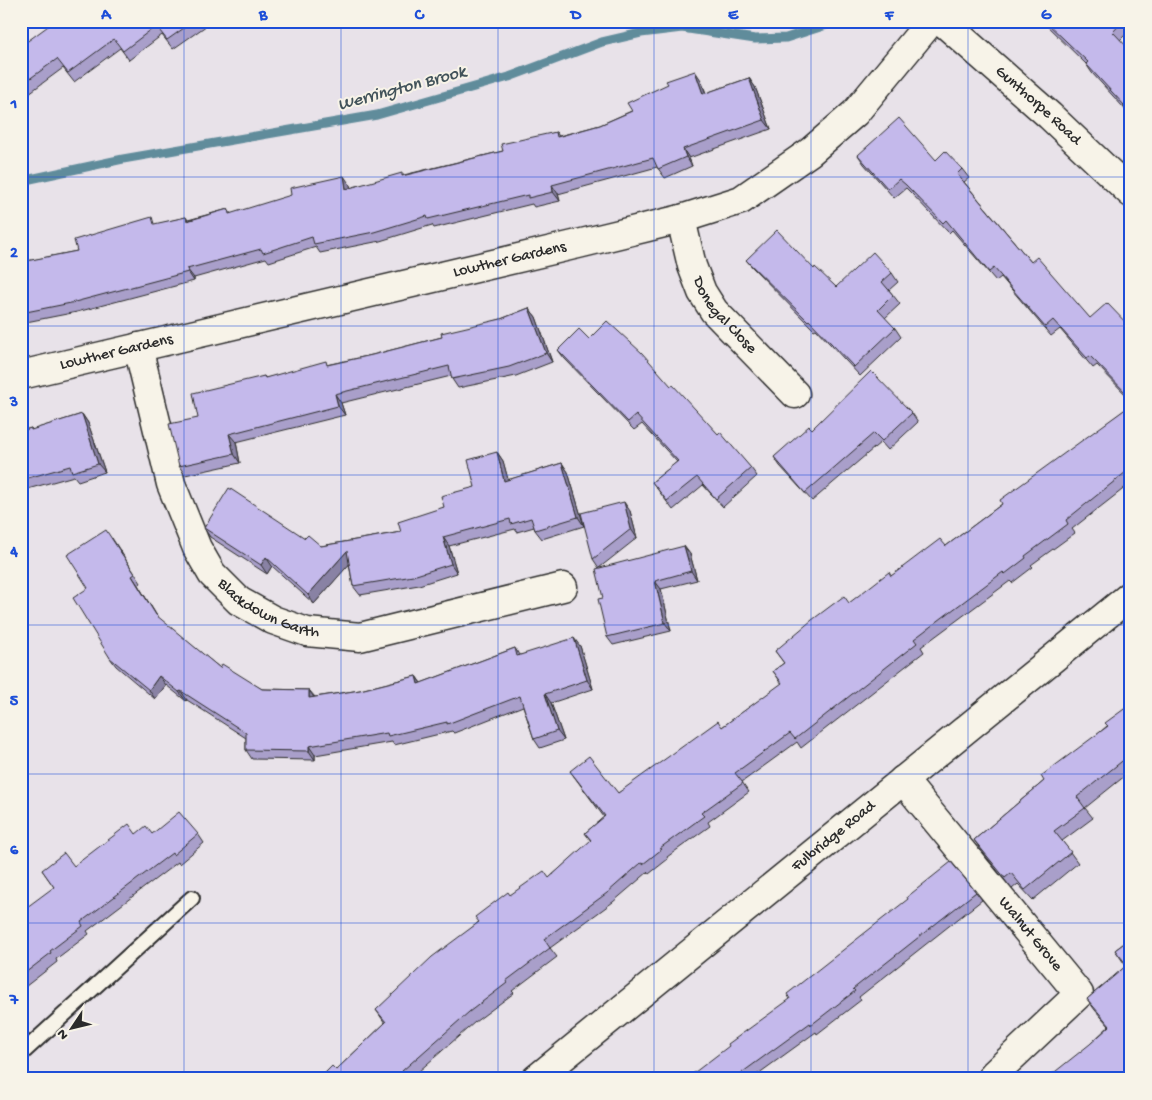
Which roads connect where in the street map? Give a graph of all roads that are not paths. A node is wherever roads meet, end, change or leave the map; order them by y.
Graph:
1 (931, 21) edge
2 (942, 21) edge
3 (1131, 193) edge
4 (682, 219) junction
5 (138, 347) junction
6 (21, 375) edge
7 (795, 394) dead end
8 (563, 586) dead end
9 (1131, 594) edge
10 (903, 780) junction
11 (192, 898) dead end
12 (21, 1054) edge
13 (536, 1079) edge
14 (998, 1079) edge

1 - 4 street, Lowther Gardens
2 - 3 street, Gunthorpe Road
4 - 5 street, Lowther Gardens
4 - 7 street, Donegal Close
5 - 6 street, Lowther Gardens
5 - 8 street, Blackdown Garth
9 - 10 street, Fulbridge Road
10 - 13 street, Fulbridge Road
10 - 14 street, Walnut Grove
11 - 12 lane

